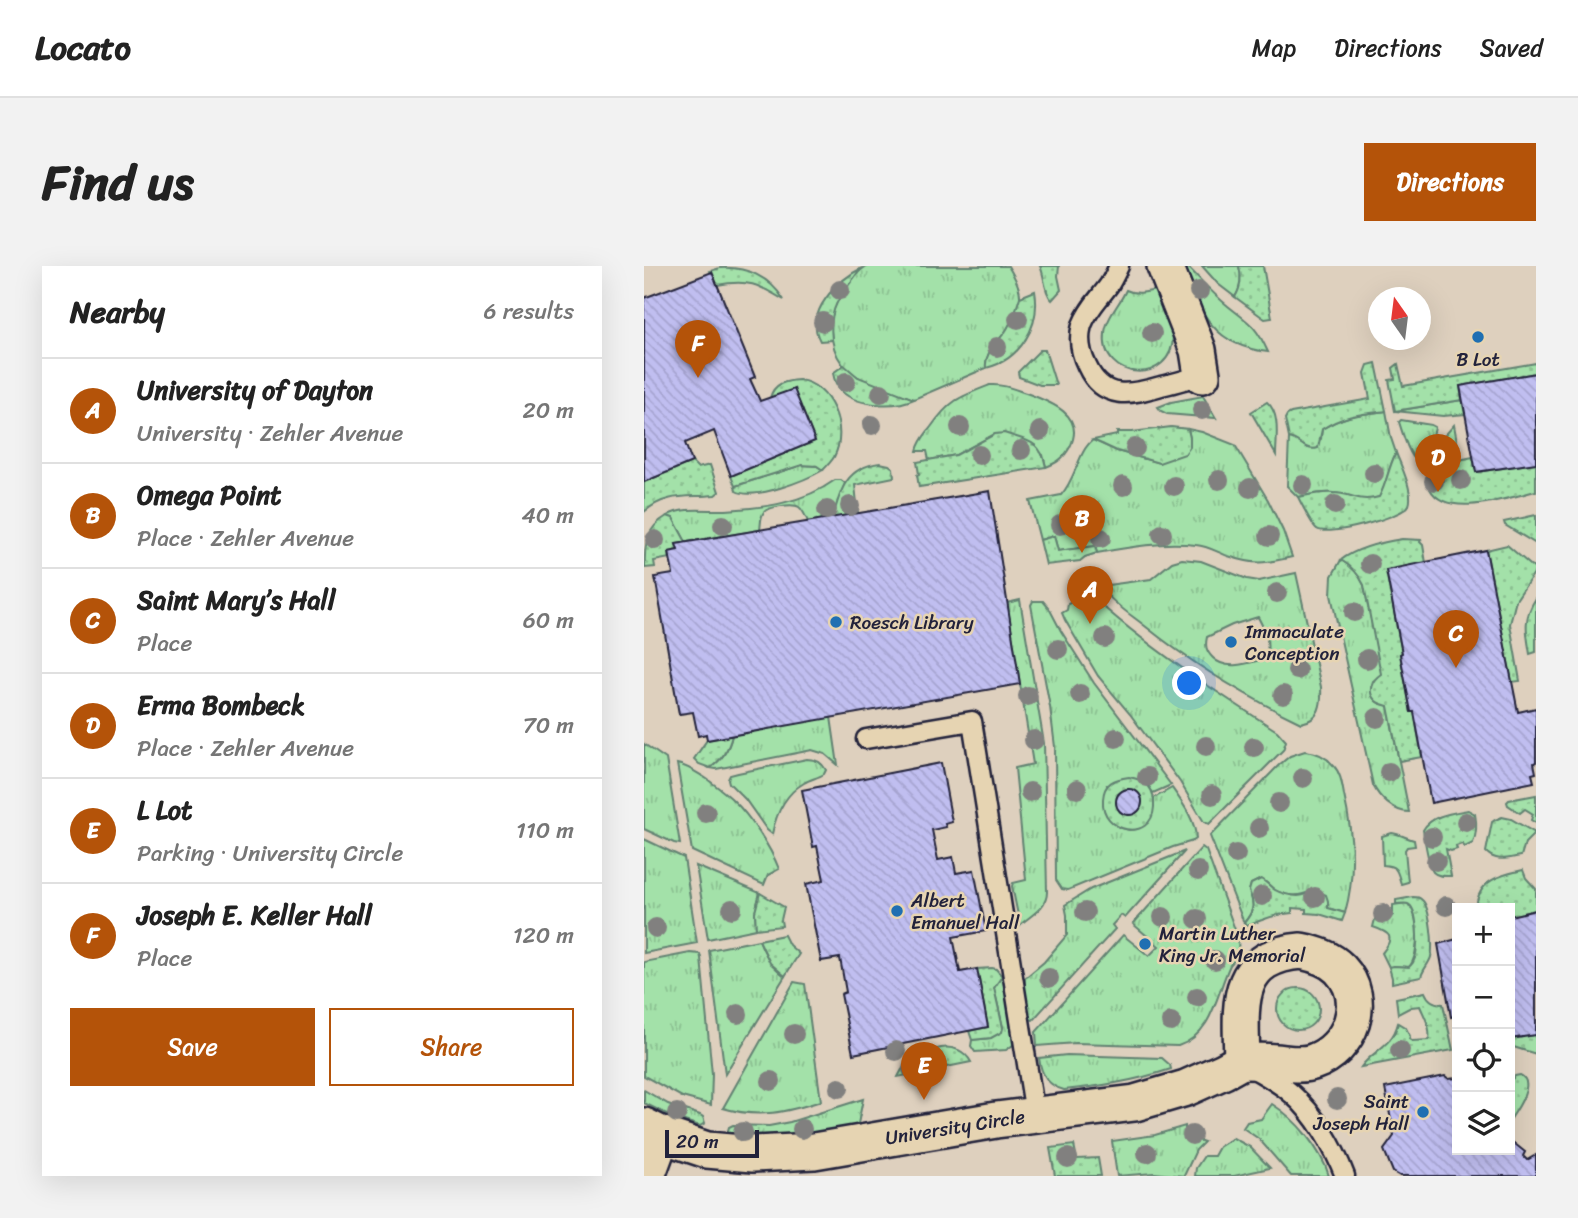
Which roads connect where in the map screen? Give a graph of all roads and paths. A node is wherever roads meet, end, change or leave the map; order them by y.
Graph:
1 (1118, 266) edge
2 (1165, 266) edge
3 (1202, 375) joint
4 (866, 739) dead end
5 (1242, 1061) joint
6 (1035, 1114) junction
7 (653, 1130) edge
8 (647, 1176) edge
9 (1345, 1176) edge

1 - 3 lane
2 - 3 street
4 - 6 lane
5 - 6 street, University Circle
5 - 9 lane
6 - 7 street, University Circle
7 - 8 street

